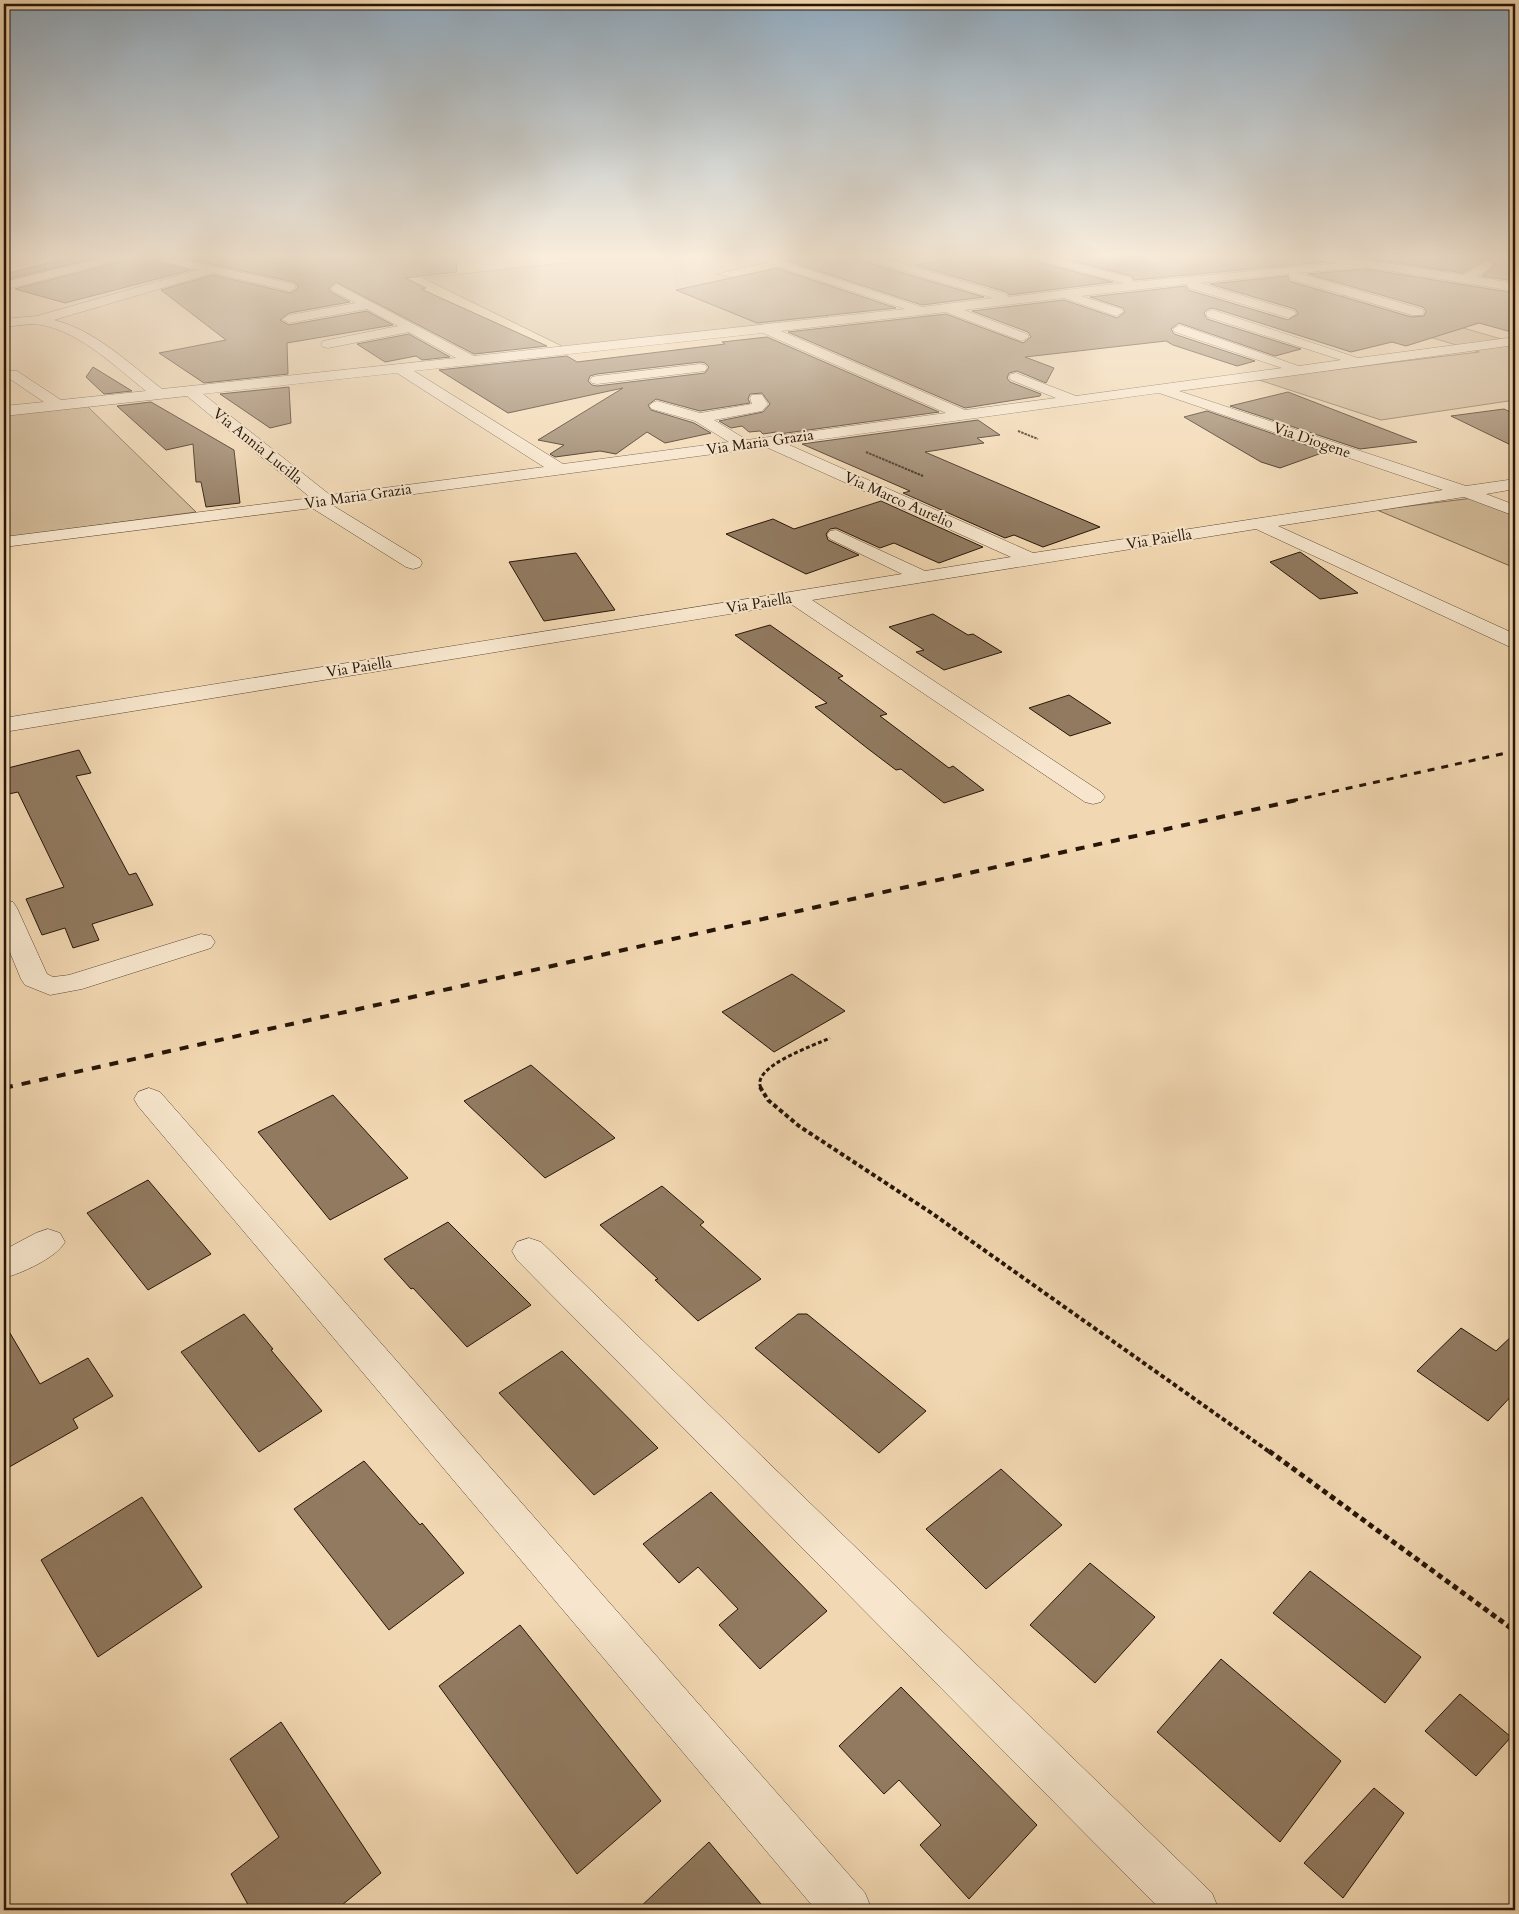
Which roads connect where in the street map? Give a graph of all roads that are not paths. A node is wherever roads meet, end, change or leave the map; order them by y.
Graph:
1 (91, 344) edge
2 (442, 344) edge
3 (625, 344) edge
4 (801, 344) edge
5 (1225, 344) edge
6 (1306, 344) edge
7 (1491, 344) edge
8 (609, 346) junction
9 (472, 361) junction
10 (1361, 362) junction
11 (400, 368) junction
12 (700, 368) dead end
13 (1300, 370) junction
14 (12, 374) dead end
15 (638, 375) junction
16 (1016, 377) dead end
17 (597, 380) dead end
18 (1157, 388) junction
19 (190, 391) junction
20 (160, 394) junction
21 (757, 398) dead end
22 (1073, 400) junction
23 (58, 405) junction
24 (657, 406) dead end
25 (4, 411) edge
26 (961, 414) junction
27 (700, 418) junction
28 (767, 441) junction
29 (743, 444) junction
30 (559, 469) junction
31 (1515, 484) edge
32 (1466, 492) junction
33 (321, 501) junction
34 (1515, 511) edge
35 (1258, 524) junction
36 (836, 535) dead end
37 (4, 542) edge
38 (1030, 559) junction
39 (413, 562) dead end
40 (923, 577) junction
41 (794, 597) junction
42 (1515, 642) edge
43 (4, 725) edge
44 (1094, 797) dead end
45 (4, 908) edge
46 (201, 942) dead end
47 (149, 1099) dead end
48 (48, 1242) dead end
49 (529, 1251) dead end
50 (4, 1265) edge
51 (848, 1910) edge
52 (1195, 1910) edge

1 - 20 street
2 - 9 street
3 - 8 street
4 - 26 street
5 - 13 street
6 - 10 street
7 - 10 street, Via Maria Grazia
8 - 9 street
8 - 15 street
9 - 11 street
10 - 13 street, Via Maria Grazia
11 - 19 street
11 - 30 street
12 - 15 street
13 - 18 street, Via Maria Grazia
14 - 23 street
15 - 17 street
16 - 22 street
18 - 22 street, Via Maria Grazia
18 - 32 street, Via Diogene
19 - 20 street
19 - 33 street, Via Annia Lucilla
20 - 23 street
21 - 27 street
22 - 26 street, Via Maria Grazia
23 - 25 street
24 - 27 street
26 - 28 street, Via Maria Grazia
27 - 29 street
28 - 29 street, Via Maria Grazia
28 - 38 street, Via Marco Aurelio
29 - 30 street, Via Maria Grazia
30 - 33 street, Via Maria Grazia
31 - 32 street, Via Paiella
32 - 34 street, Via Diogene
32 - 35 street, Via Paiella
33 - 37 street, Via Maria Grazia
33 - 39 street, Via Annia Lucilla
35 - 38 street, Via Paiella
35 - 42 street
36 - 40 street
38 - 40 street, Via Paiella
40 - 41 street, Via Paiella
41 - 43 street, Via Paiella
41 - 44 street
45 - 46 street
47 - 51 street
48 - 50 street
49 - 52 street

